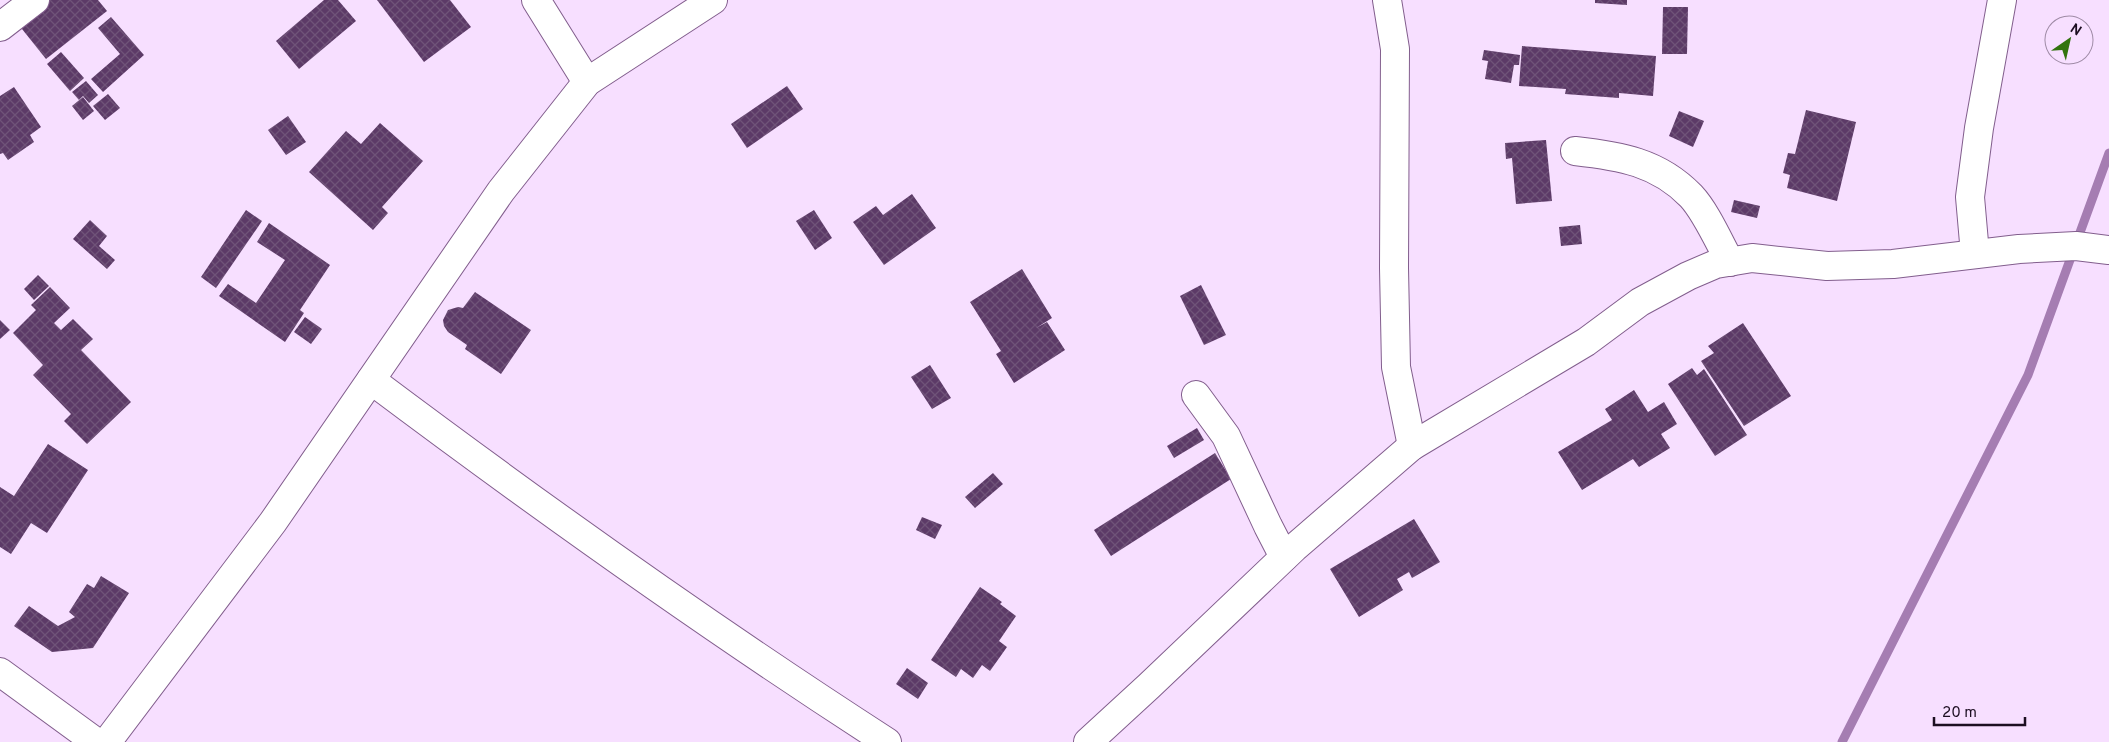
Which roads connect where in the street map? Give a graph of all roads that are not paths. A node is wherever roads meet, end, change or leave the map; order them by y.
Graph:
1 (35, 0) edge
2 (536, 0) edge
3 (713, 0) edge
4 (1388, 0) edge
5 (2002, 0) edge
6 (0, 27) edge
7 (588, 82) junction
8 (1575, 151) dead end
9 (2109, 250) edge
10 (1975, 254) junction
11 (1730, 262) junction
12 (371, 380) junction
13 (1196, 395) dead end
14 (1412, 446) junction
15 (1284, 557) junction
16 (0, 672) edge
17 (109, 740) edge
18 (887, 742) edge
19 (1088, 742) edge

1 - 6 street
2 - 7 street
3 - 7 street
4 - 14 street
5 - 10 street
7 - 12 street
8 - 11 street
9 - 10 street
10 - 11 street
11 - 14 street
12 - 17 street
12 - 18 street
13 - 15 street
14 - 15 street
15 - 19 street
16 - 17 street

